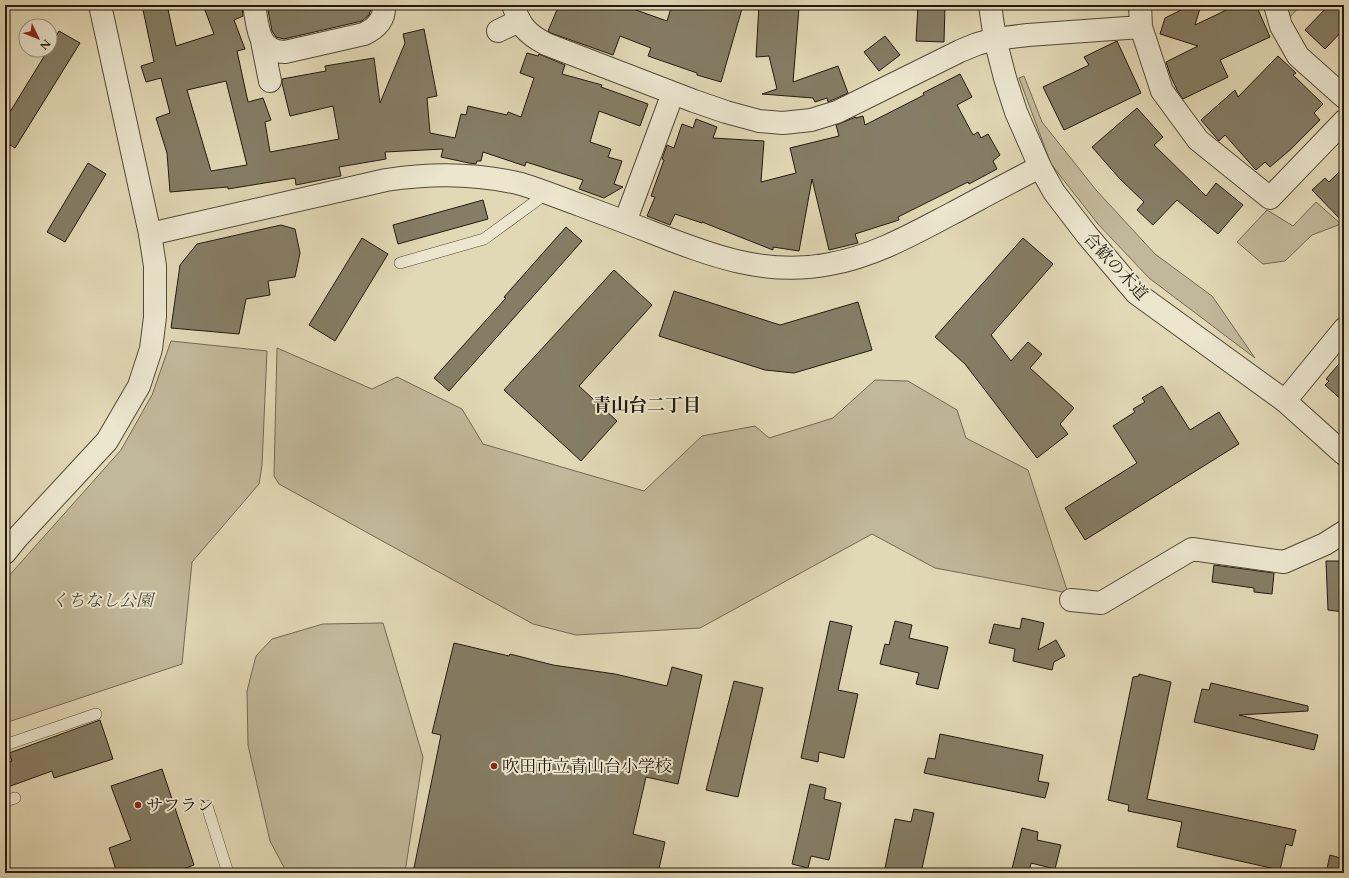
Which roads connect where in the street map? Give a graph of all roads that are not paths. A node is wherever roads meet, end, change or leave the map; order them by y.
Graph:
1 (100, 5) edge
2 (254, 5) edge
3 (384, 5) edge
4 (990, 5) edge
5 (1140, 5) edge
6 (1275, 5) edge
7 (516, 13) edge
8 (1141, 27) junction
9 (498, 31) dead end
10 (995, 39) junction
11 (262, 41) junction
12 (270, 81) dead end
13 (673, 93) junction
14 (1344, 97) edge
15 (1344, 121) edge
16 (1040, 167) junction
17 (547, 193) junction
18 (625, 222) junction
19 (150, 234) junction
20 (400, 263) dead end
21 (1344, 328) edge
22 (1285, 401) junction
23 (1344, 454) edge
24 (1344, 532) edge
25 (5, 552) edge
26 (1071, 600) dead end
27 (96, 714) dead end
28 (5, 745) edge
29 (207, 806) dead end
30 (228, 873) edge

1 - 19 street
2 - 11 street
3 - 11 street
4 - 10 street, 合歓の木道
5 - 8 street
6 - 14 street
7 - 9 street
7 - 13 street
8 - 10 street
8 - 15 street
10 - 13 street
10 - 16 street, 合歓の木道
11 - 12 street
13 - 18 street
16 - 18 street
16 - 22 street, 合歓の木道
17 - 18 street
17 - 19 street
17 - 20 lane
19 - 25 street
21 - 22 street
22 - 23 street, 合歓の木道
24 - 26 street
27 - 28 lane
29 - 30 lane

